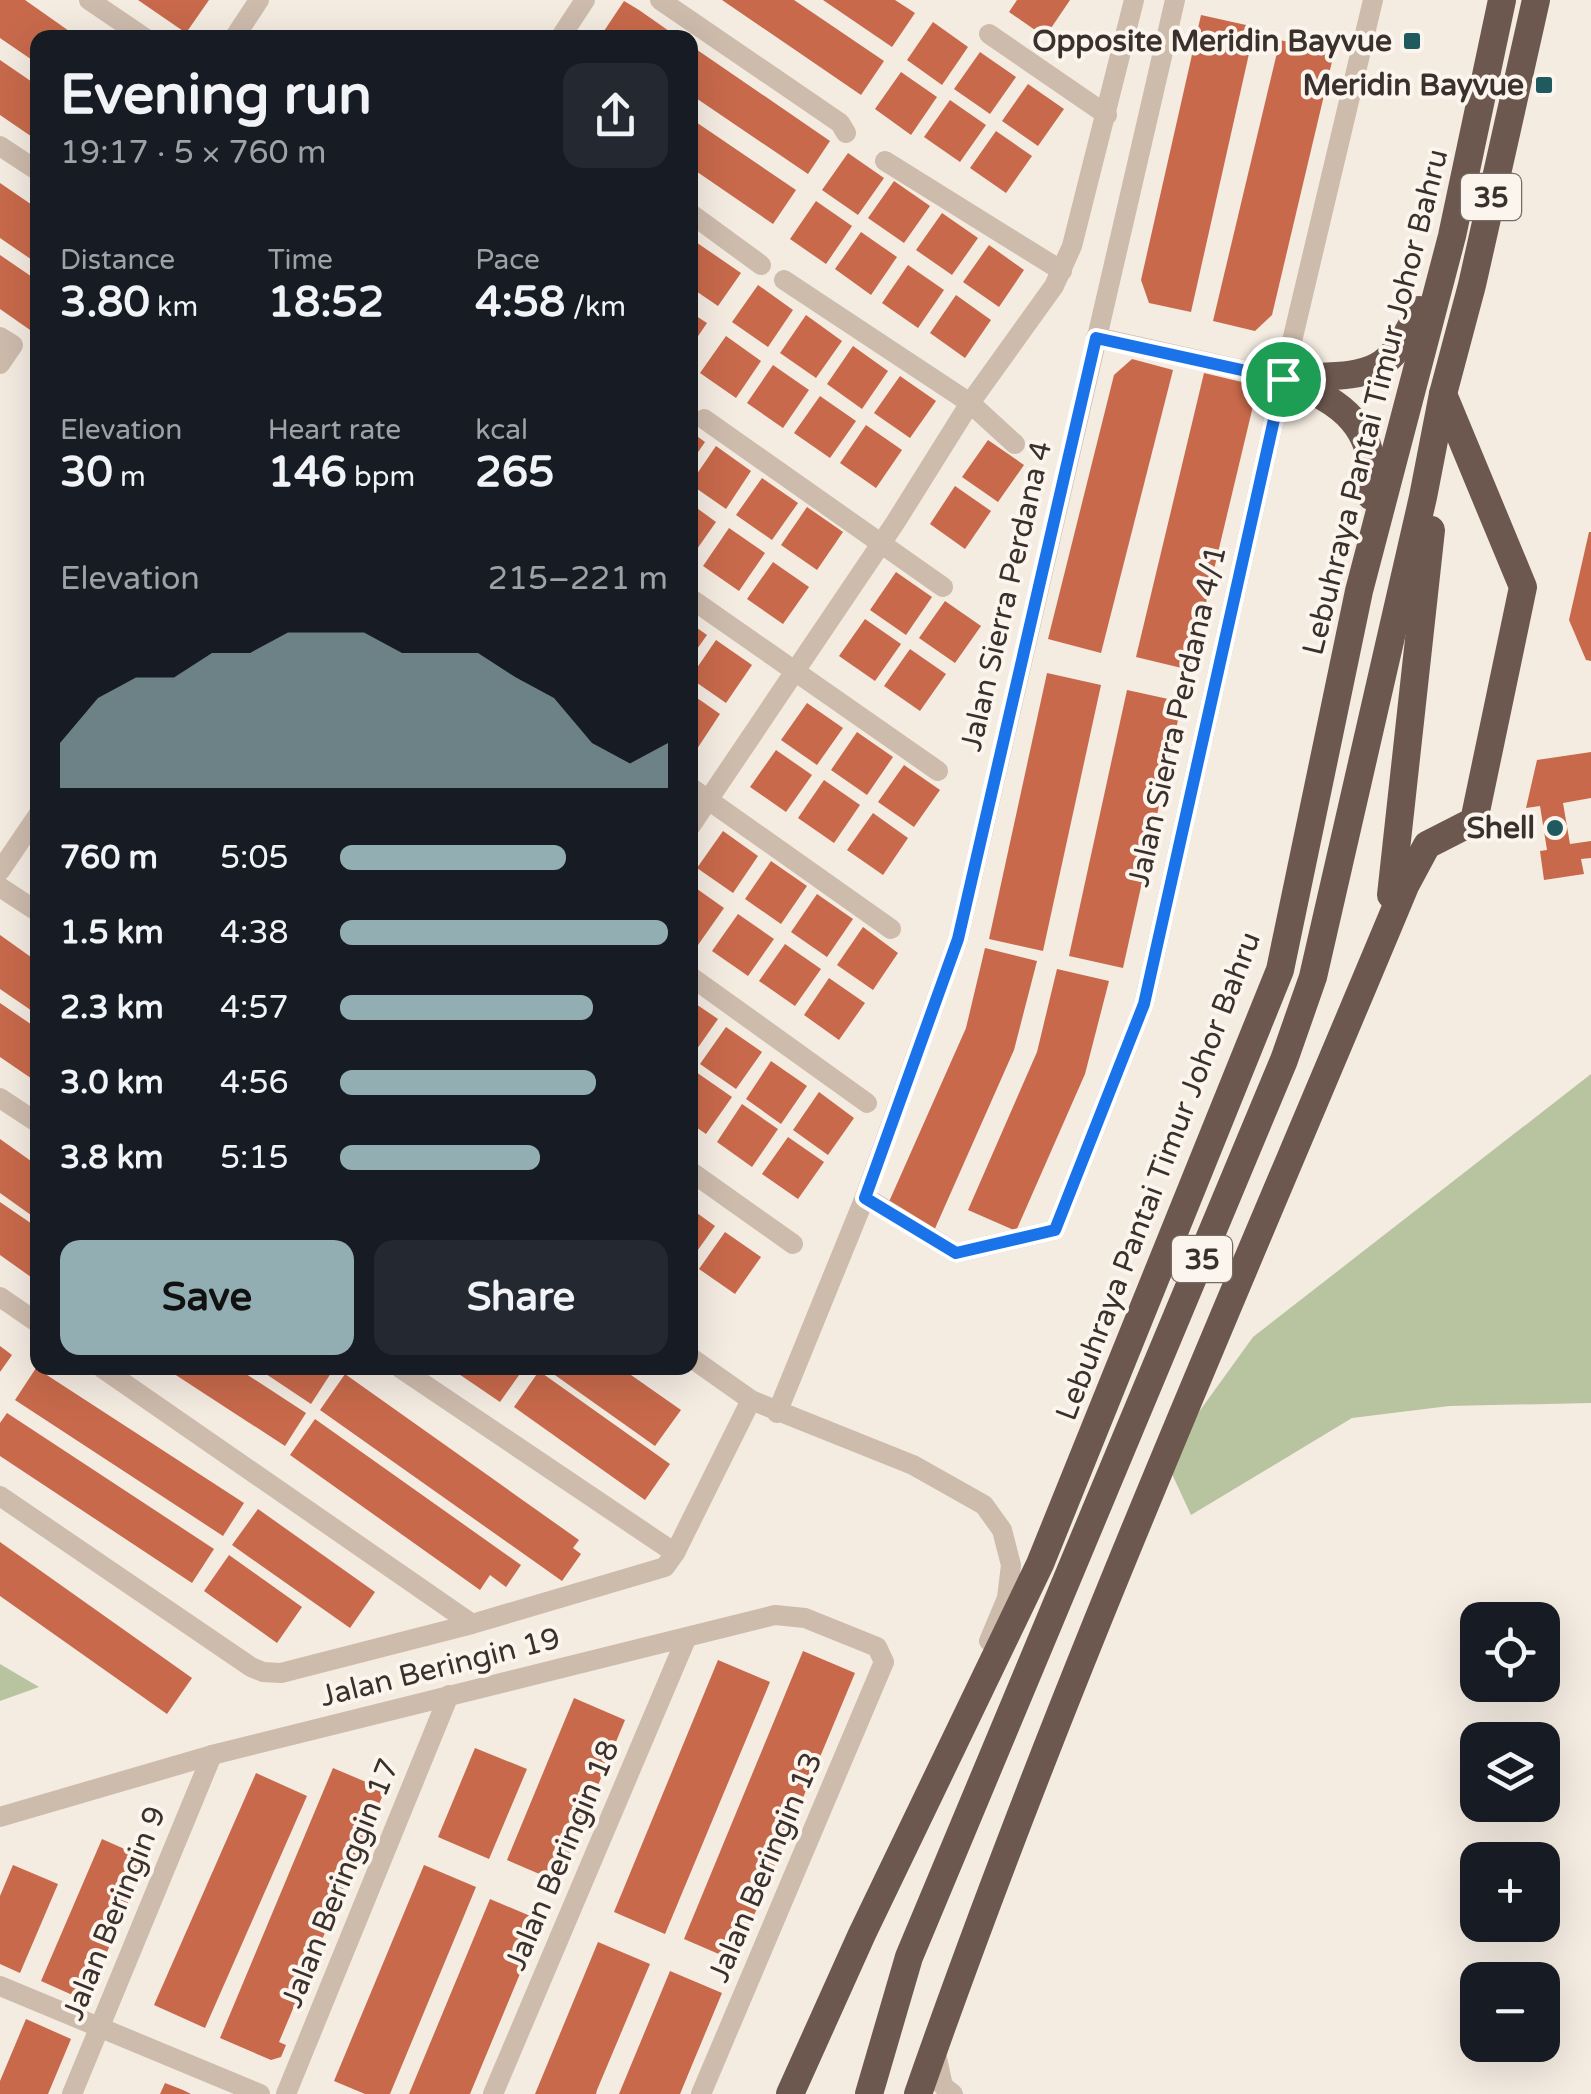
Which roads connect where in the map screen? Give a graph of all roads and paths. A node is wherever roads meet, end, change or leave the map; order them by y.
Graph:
1 (89, 0) edge
2 (259, 0) edge
3 (585, 0) edge
4 (660, 0) edge
5 (1134, 0) edge
6 (1175, 0) edge
7 (1373, 0) edge
8 (1502, 0) edge
9 (1536, 0) edge
10 (133, 30) edge
11 (239, 30) edge
12 (565, 30) edge
13 (990, 34) dead end
14 (1107, 115) junction
15 (846, 133) dead end
16 (0, 146) edge
17 (885, 161) dead end
18 (30, 166) edge
19 (698, 219) edge
20 (1452, 236) junction
21 (761, 265) dead end
22 (1062, 271) junction
23 (784, 280) dead end
24 (1096, 338) junction
25 (6, 341) edge
26 (0, 364) edge
27 (1283, 379) junction
28 (1443, 394) junction
29 (970, 403) junction
30 (704, 419) dead end
31 (1015, 444) dead end
32 (881, 544) junction
33 (943, 587) dead end
34 (1359, 591) junction
35 (698, 604) edge
36 (795, 671) junction
37 (938, 771) dead end
38 (698, 792) edge
39 (709, 799) junction
40 (698, 816) edge
41 (30, 827) edge
42 (0, 870) edge
43 (0, 887) edge
44 (30, 907) edge
45 (891, 930) dead end
46 (1386, 931) junction
47 (698, 982) edge
48 (0, 1098) edge
49 (867, 1103) dead end
50 (30, 1118) edge
51 (698, 1177) edge
52 (865, 1198) junction
53 (793, 1244) dead end
54 (0, 1297) edge
55 (30, 1318) edge
56 (698, 1364) edge
57 (112, 1375) edge
58 (410, 1375) edge
59 (751, 1400) junction
60 (777, 1412) junction
61 (0, 1496) edge
62 (675, 1554) junction
63 (472, 1624) junction
64 (686, 1638) junction
65 (884, 1662) joint
66 (449, 1695) junction
67 (212, 1755) junction
68 (0, 1817) edge
69 (862, 1934) junction
70 (0, 1986) edge
71 (99, 2028) junction
72 (935, 2047) junction
73 (72, 2094) edge
74 (260, 2094) edge
75 (286, 2094) edge
76 (492, 2094) edge
77 (701, 2094) edge
78 (790, 2094) edge
79 (869, 2094) edge
80 (918, 2094) edge
81 (953, 2094) edge

1 - 10 street
2 - 11 street
3 - 12 street
4 - 15 street
5 - 14 street
6 - 24 street, Jalan Sierra Perdana 4
7 - 27 street, Jalan Sierra Perdana 4/1
8 - 20 highway, Lebuhraya Pantai Timur Johor Bahru / 35
9 - 28 highway, Lebuhraya Pantai Timur Johor Bahru / 35
13 - 14 street
14 - 22 street
16 - 18 street
17 - 22 street
19 - 21 street
20 - 27 highway
20 - 34 highway, Lebuhraya Pantai Timur Johor Bahru / 35
22 - 29 street
23 - 29 street
24 - 27 street
24 - 52 street, Jalan Sierra Perdana 4
25 - 26 street
27 - 34 highway
27 - 52 street, Jalan Sierra Perdana 4/1
28 - 46 highway
28 - 46 highway
28 - 79 highway, Lebuhraya Pantai Timur Johor Bahru / 35
29 - 31 street
29 - 32 street
30 - 32 street
32 - 33 street
32 - 36 street
34 - 69 highway, Lebuhraya Pantai Timur Johor Bahru / 35
35 - 36 street
36 - 37 street
36 - 39 street
38 - 39 street
39 - 40 street
39 - 45 street
41 - 42 street
43 - 44 street
46 - 72 highway
47 - 49 street
48 - 50 street
51 - 53 street
52 - 60 street, Jalan Sierra Perdana 4
54 - 55 street
56 - 59 street
57 - 63 street
58 - 62 street
59 - 60 street
59 - 62 street
60 - 69 street
61 - 63 street
62 - 63 street
64 - 65 street, Jalan Beringin 19
64 - 66 street, Jalan Beringin 19
64 - 76 street, Jalan Beringin 18
65 - 77 street, Jalan Beringin 13
66 - 67 street, Jalan Beringin 19
66 - 75 street, Jalan Beringgin 17
67 - 68 street, Jalan Beringin 19
67 - 71 street, Jalan Beringin 9
69 - 78 highway, Lebuhraya Pantai Timur Johor Bahru / 35
70 - 71 street
71 - 73 street, Jalan Beringin 9
71 - 74 street
72 - 80 highway
72 - 81 street

